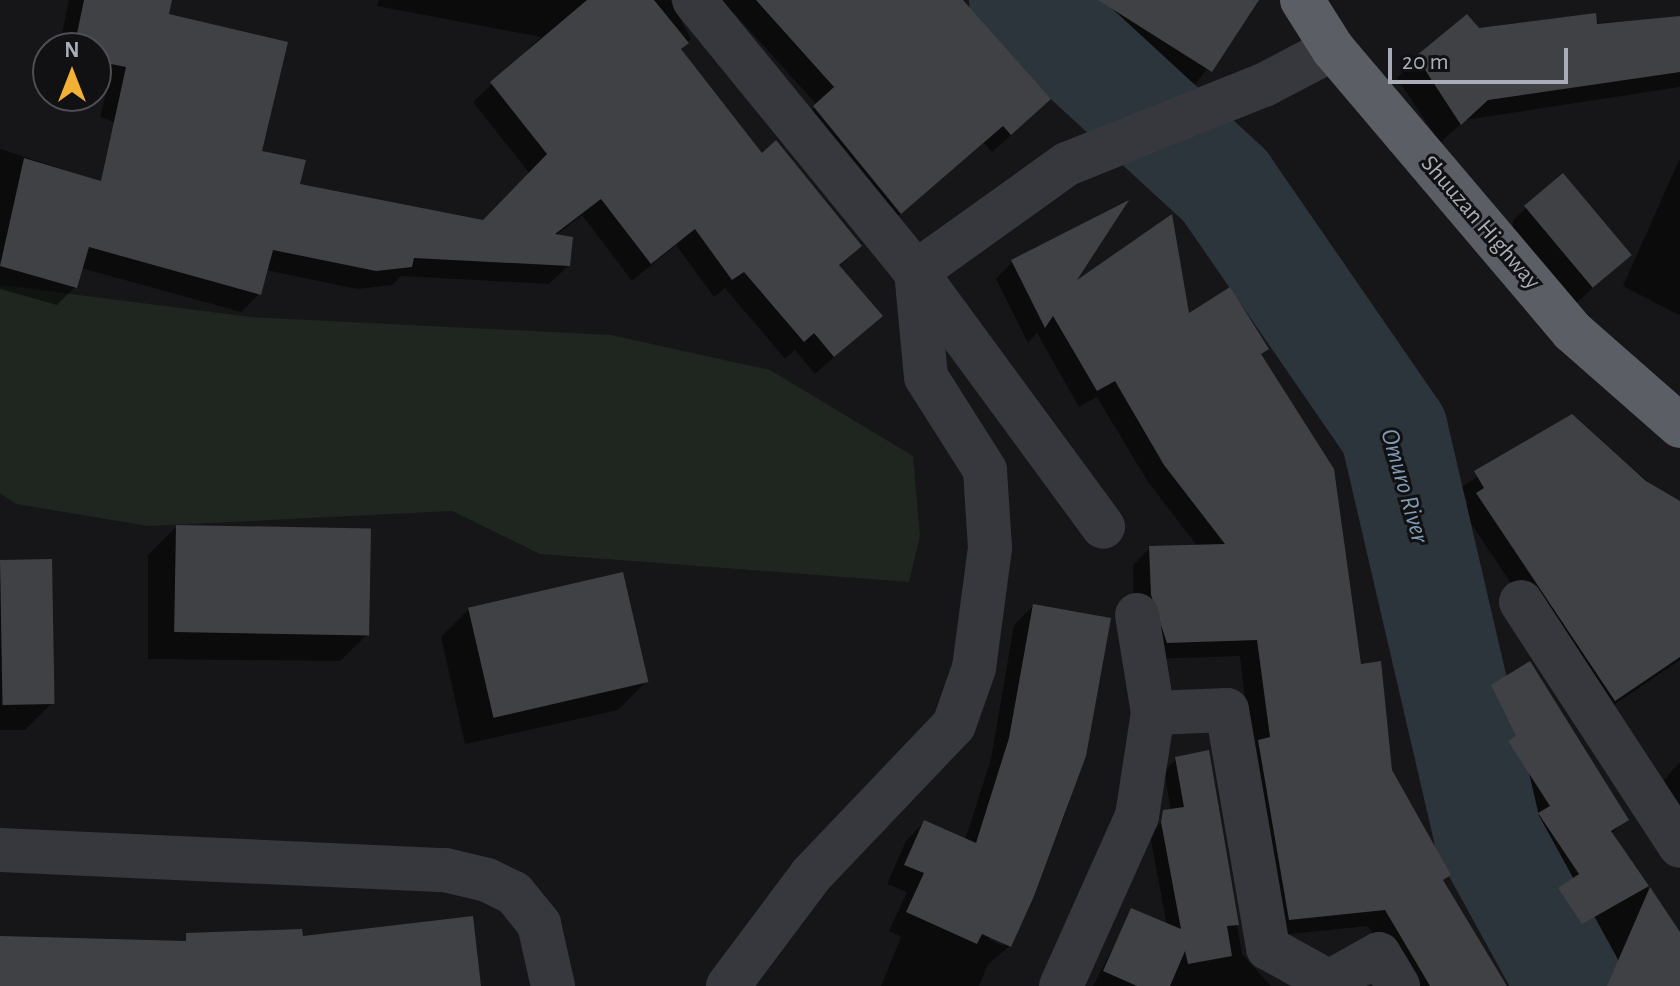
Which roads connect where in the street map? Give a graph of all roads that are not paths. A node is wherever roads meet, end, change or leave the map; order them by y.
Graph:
1 (694, 0) edge
2 (1302, 0) edge
3 (1333, 49) junction
4 (916, 272) junction
5 (1680, 426) edge
6 (1103, 527) dead end
7 (1521, 602) dead end
8 (1137, 615) dead end
9 (1153, 713) junction
10 (1680, 846) edge
11 (0, 850) edge
12 (1328, 984) edge
13 (553, 986) edge
14 (728, 986) edge
15 (1061, 986) edge
16 (1398, 986) edge

1 - 4 street
2 - 3 highway, Shuuzan Highway
3 - 4 street
3 - 5 highway, Shuuzan Highway
4 - 6 street
4 - 14 street
7 - 10 street
8 - 9 street
9 - 12 street
9 - 15 street
11 - 13 street
12 - 16 street

